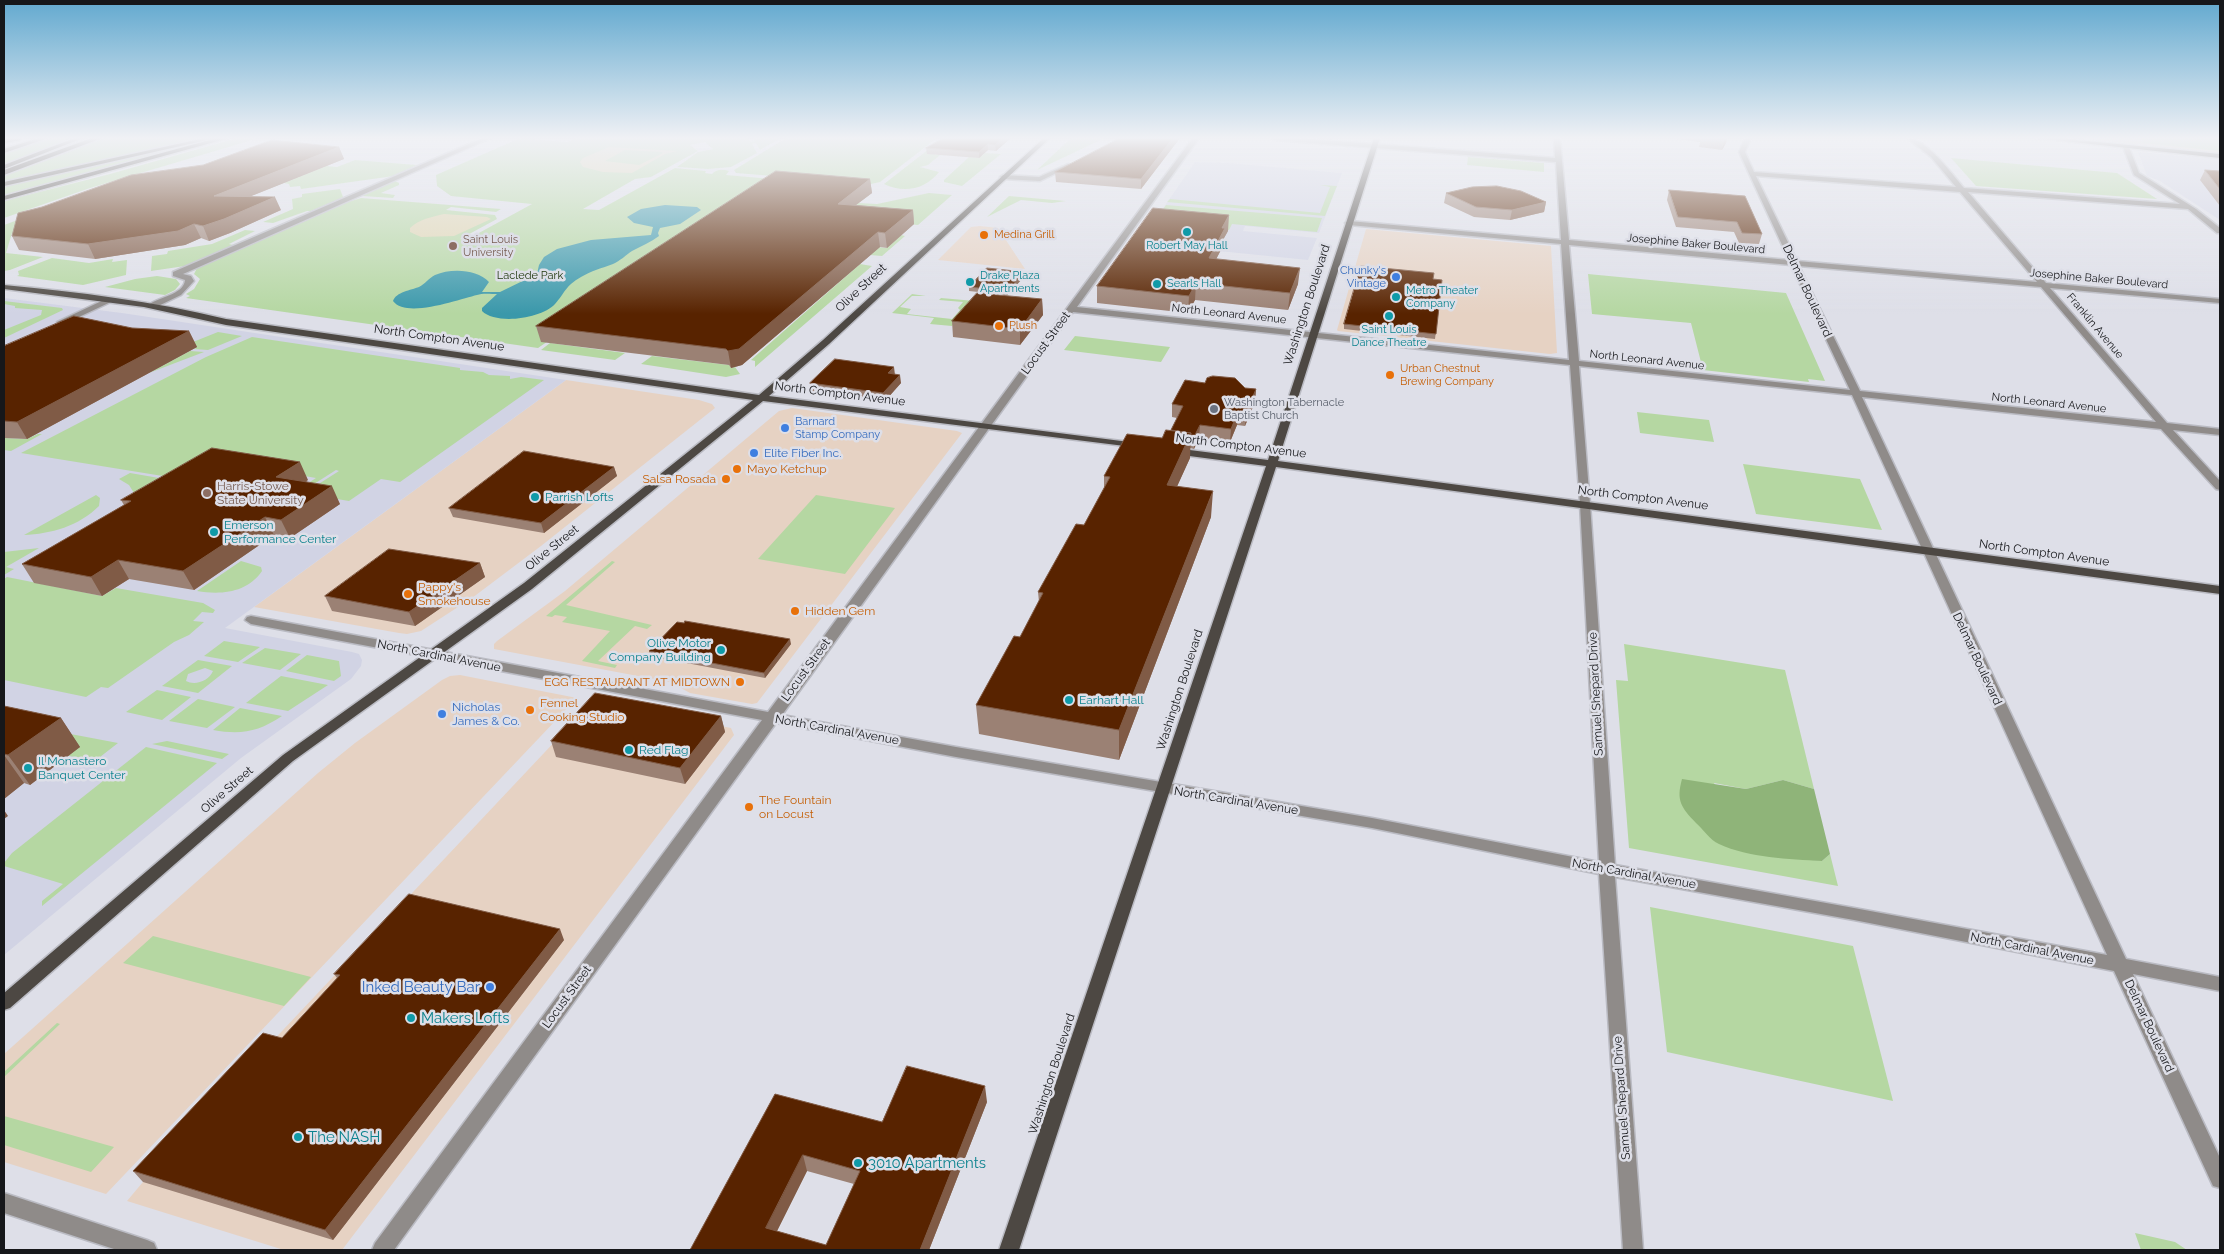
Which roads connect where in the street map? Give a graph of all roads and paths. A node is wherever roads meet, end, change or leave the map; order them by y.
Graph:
1 (354, 197) edge
2 (982, 197) edge
3 (1153, 197) edge
4 (1358, 197) edge
5 (1561, 197) edge
6 (1762, 197) edge
7 (1968, 197) edge
8 (2049, 197) edge
9 (2172, 197) edge
10 (2189, 207) junction
11 (1349, 223) junction
12 (2220, 231) edge
13 (1565, 243) junction
14 (1795, 264) junction
15 (2045, 286) junction
16 (4, 287) edge
17 (112, 300) junction
18 (2220, 301) edge
19 (150, 306) junction
20 (1071, 309) junction
21 (54, 325) edge
22 (1313, 335) junction
23 (1574, 364) junction
24 (1856, 393) junction
25 (762, 398) junction
26 (985, 426) junction
27 (2165, 426) junction
28 (2220, 432) edge
29 (1149, 448) edge
30 (1168, 450) edge
31 (1272, 464) junction
32 (2220, 487) edge
33 (1585, 504) junction
34 (1928, 551) junction
35 (2220, 590) edge
36 (251, 620) dead end
37 (433, 655) junction
38 (771, 718) junction
39 (1163, 789) junction
40 (1607, 870) junction
41 (2121, 966) junction
42 (2220, 984) edge
43 (4, 1003) edge
44 (2220, 1179) edge
45 (4, 1203) edge
46 (147, 1250) edge
47 (382, 1250) edge
48 (1009, 1250) edge
49 (1633, 1250) edge

1 - 19 street
2 - 25 main road, Olive Street
3 - 20 street, Locust Street
4 - 11 main road, Washington Boulevard
5 - 13 street, Samuel Shepard Drive
6 - 14 street, Delmar Boulevard
7 - 15 street, Franklin Avenue
8 - 10 street
9 - 10 street
10 - 12 street
11 - 13 street, Josephine Baker Boulevard
11 - 22 main road, Washington Boulevard
13 - 14 street, Josephine Baker Boulevard
13 - 23 street, Samuel Shepard Drive
14 - 15 street, Josephine Baker Boulevard
14 - 24 street, Delmar Boulevard
15 - 18 street, Josephine Baker Boulevard
15 - 27 street, Franklin Avenue
16 - 17 main road, North Compton Avenue
17 - 19 main road, North Compton Avenue
17 - 21 street
19 - 25 main road, North Compton Avenue
20 - 22 street, North Leonard Avenue
20 - 26 street, Locust Street
22 - 23 street, North Leonard Avenue
22 - 31 main road, Washington Boulevard
23 - 24 street, North Leonard Avenue
23 - 33 street, Samuel Shepard Drive
24 - 27 street, North Leonard Avenue
24 - 34 street, Delmar Boulevard
25 - 26 main road, North Compton Avenue
25 - 37 main road, Olive Street
26 - 29 main road, North Compton Avenue
26 - 38 street, Locust Street
27 - 28 street, North Leonard Avenue
27 - 32 street, Franklin Avenue
30 - 31 main road, North Compton Avenue
31 - 33 main road, North Compton Avenue
31 - 39 main road, Washington Boulevard
33 - 34 main road, North Compton Avenue
33 - 40 street, Samuel Shepard Drive
34 - 35 main road, North Compton Avenue
34 - 41 street, Delmar Boulevard
36 - 37 street, North Cardinal Avenue
37 - 38 street, North Cardinal Avenue
37 - 43 main road, Olive Street
38 - 39 street, North Cardinal Avenue
38 - 47 street, Locust Street
39 - 40 street, North Cardinal Avenue
39 - 48 main road, Washington Boulevard
40 - 41 street, North Cardinal Avenue
40 - 49 street, Samuel Shepard Drive
41 - 42 street, North Cardinal Avenue
41 - 44 street, Delmar Boulevard
45 - 46 street

